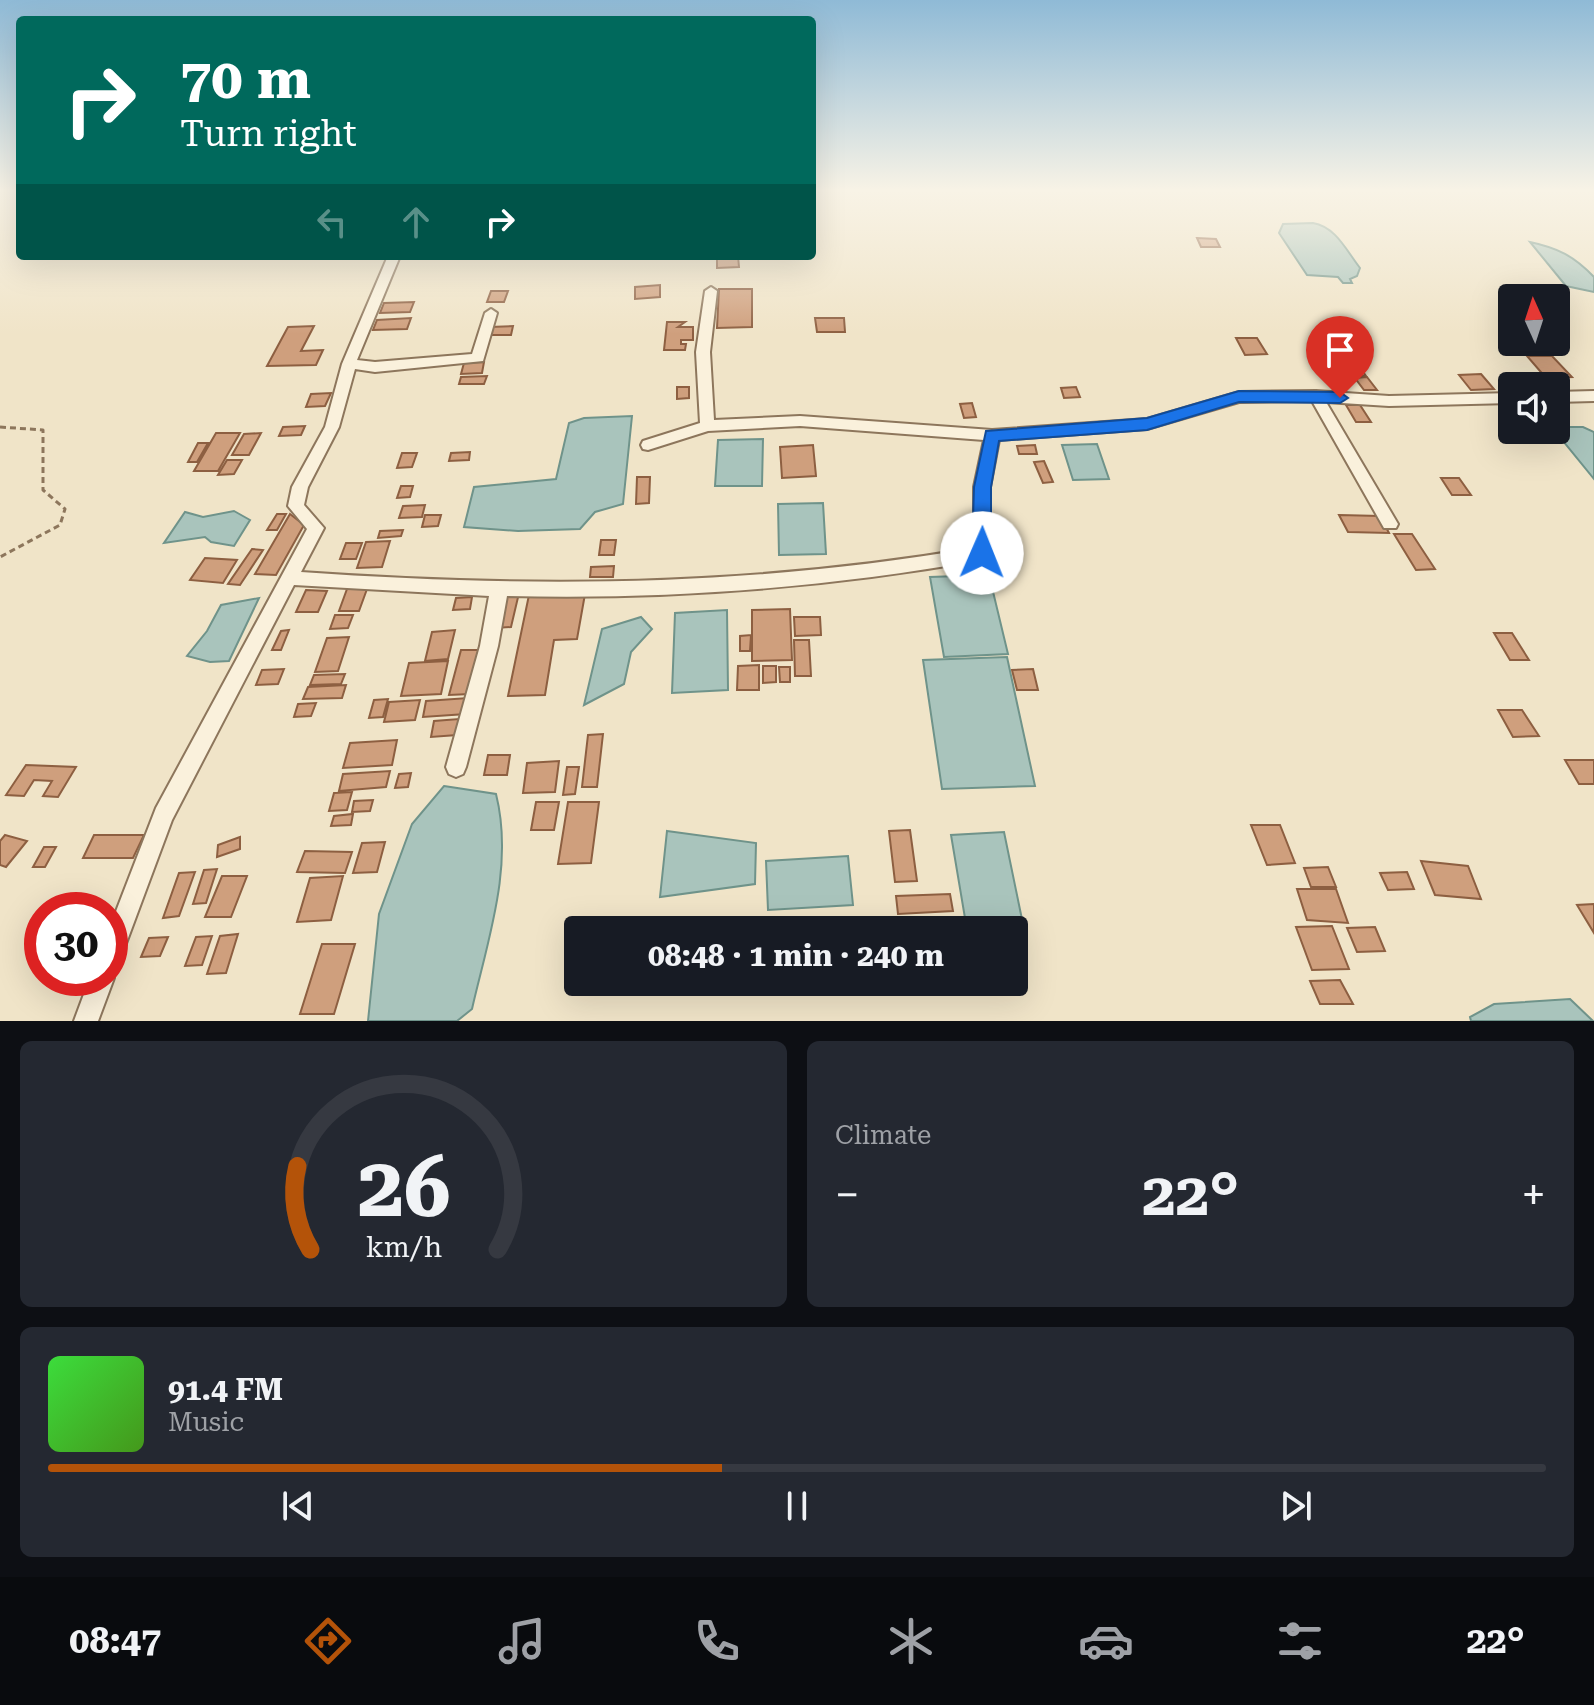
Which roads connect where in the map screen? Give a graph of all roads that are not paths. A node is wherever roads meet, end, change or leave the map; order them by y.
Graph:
1 (392, 260) edge
2 (711, 291) dead end
3 (491, 313) dead end
4 (349, 364) junction
5 (1316, 396) junction
6 (1594, 396) edge
7 (1570, 397) edge
8 (1498, 398) edge
9 (707, 426) junction
10 (992, 435) junction
11 (648, 445) dead end
12 (1390, 524) dead end
13 (288, 578) junction
14 (499, 591) junction
15 (456, 767) dead end
16 (128, 909) edge
17 (95, 996) edge
18 (86, 1021) edge

1 - 4 street
2 - 9 street
3 - 4 street
4 - 13 street
5 - 8 street
5 - 10 street
5 - 12 street
6 - 7 street
9 - 10 street
9 - 11 street
10 - 14 street
13 - 14 street
13 - 16 street
14 - 15 street
17 - 18 street

